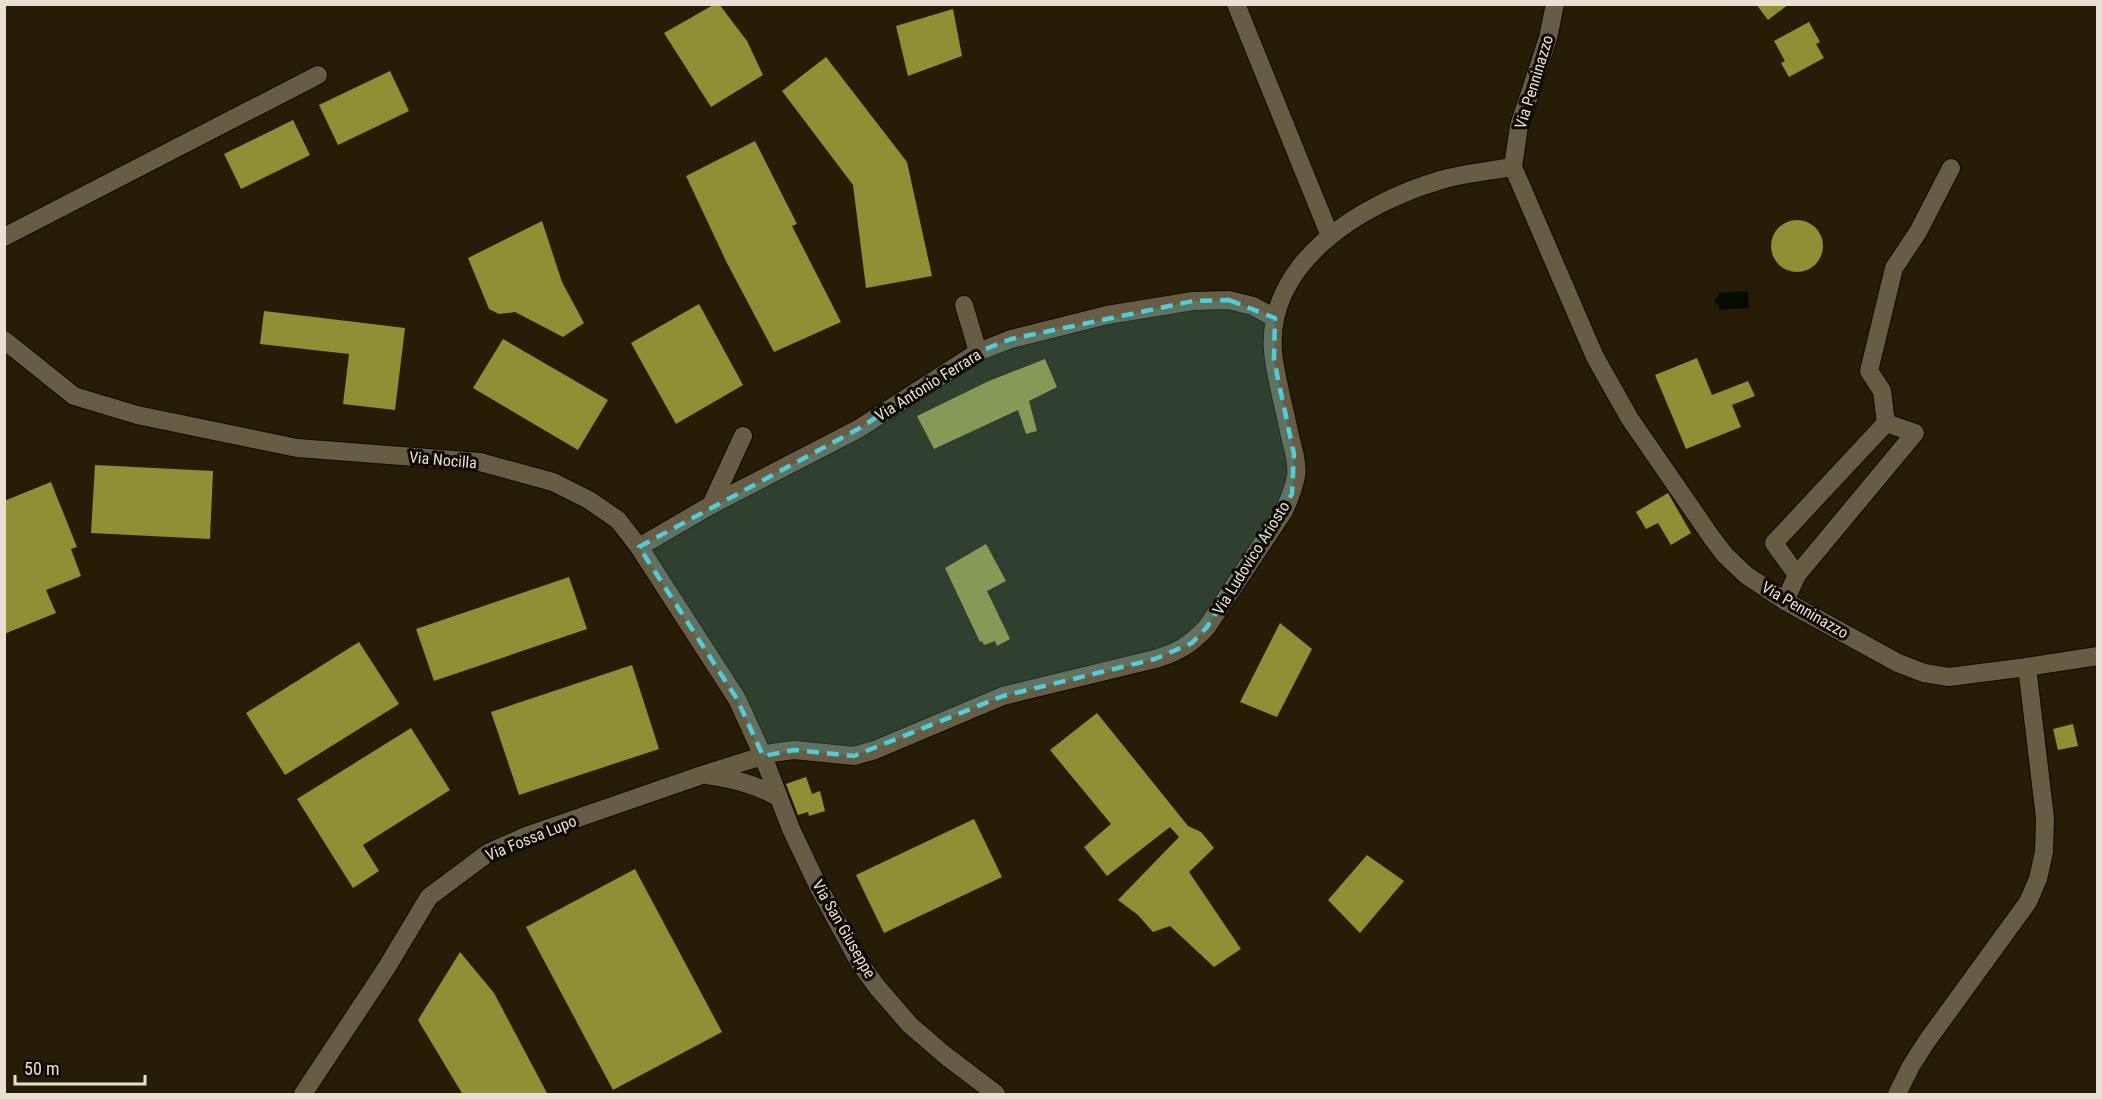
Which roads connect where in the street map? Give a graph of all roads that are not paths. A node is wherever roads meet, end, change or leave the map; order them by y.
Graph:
1 (1236, 4) edge
2 (1554, 4) edge
3 (318, 75) dead end
4 (1513, 167) junction
5 (1951, 168) dead end
6 (1330, 236) junction
7 (4, 237) edge
8 (964, 304) dead end
9 (1275, 318) junction
10 (4, 340) edge
11 (978, 352) junction
12 (1886, 423) junction
13 (743, 436) dead end
14 (711, 505) junction
15 (639, 547) junction
16 (1797, 575) junction
17 (1785, 601) junction
18 (2097, 656) edge
19 (2027, 667) junction
20 (763, 756) junction
21 (702, 775) junction
22 (779, 798) junction
23 (303, 1095) edge
24 (996, 1095) edge
25 (1897, 1095) edge

1 - 6 street
2 - 4 street, Via Penninazzo
3 - 7 street
4 - 6 street, Via Ludovico Ariosto
4 - 17 street, Via Penninazzo
5 - 12 street
6 - 9 street, Via Ludovico Ariosto
8 - 11 street
9 - 11 street, Via Antonio Ferrara
9 - 20 street, Via Ludovico Ariosto
10 - 15 street, Via Nocilla
11 - 14 street, Via Antonio Ferrara
12 - 16 street
12 - 16 street
13 - 14 street
14 - 15 street, Via Antonio Ferrara
15 - 20 street, Via Nocilla
16 - 17 street
17 - 19 street, Via Penninazzo
18 - 19 street, Via Penninazzo
19 - 25 street
20 - 21 street, Via Fossa Lupo
20 - 22 street, Via San Giuseppe
21 - 22 street
21 - 23 street, Via Fossa Lupo
22 - 24 street, Via San Giuseppe

